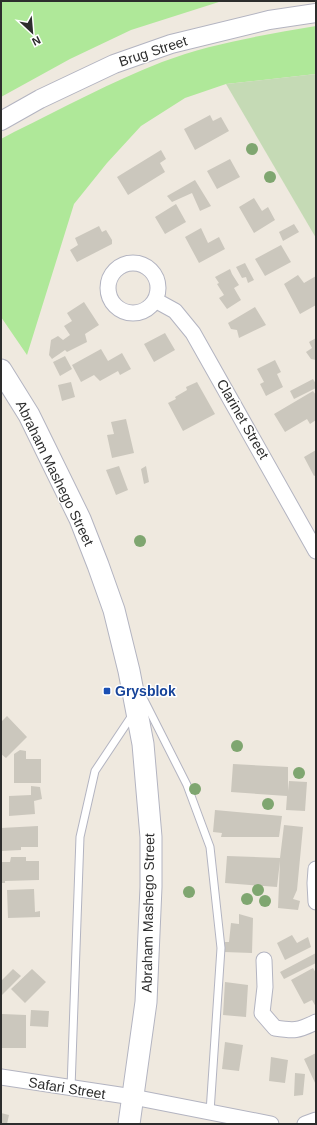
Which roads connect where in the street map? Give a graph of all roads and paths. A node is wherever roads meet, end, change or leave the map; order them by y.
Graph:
1 (316, 13) edge
2 (1, 121) edge
3 (155, 300) dead end
4 (1, 370) edge
5 (316, 551) edge
6 (129, 671) junction
7 (136, 709) junction
8 (316, 869) edge
9 (316, 902) edge
10 (264, 960) dead end
11 (316, 1022) edge
12 (1, 1078) edge
13 (70, 1088) junction
14 (133, 1098) junction
15 (210, 1112) junction
16 (316, 1120) edge
17 (129, 1124) edge
18 (271, 1124) edge
19 (305, 1124) edge

1 - 2 street, Brug Street
3 - 5 street, Clarinet Street
4 - 6 main road, Abraham Mashego Street
6 - 7 main road, Abraham Mashego Street
6 - 15 lane
7 - 13 lane
7 - 14 main road, Abraham Mashego Street
8 - 9 street
10 - 11 street
12 - 13 street, Safari Street
13 - 14 street, Safari Street
14 - 15 street, Safari Street
14 - 17 main road, Abraham Mashego Street
15 - 18 street, Safari Street
16 - 19 street

